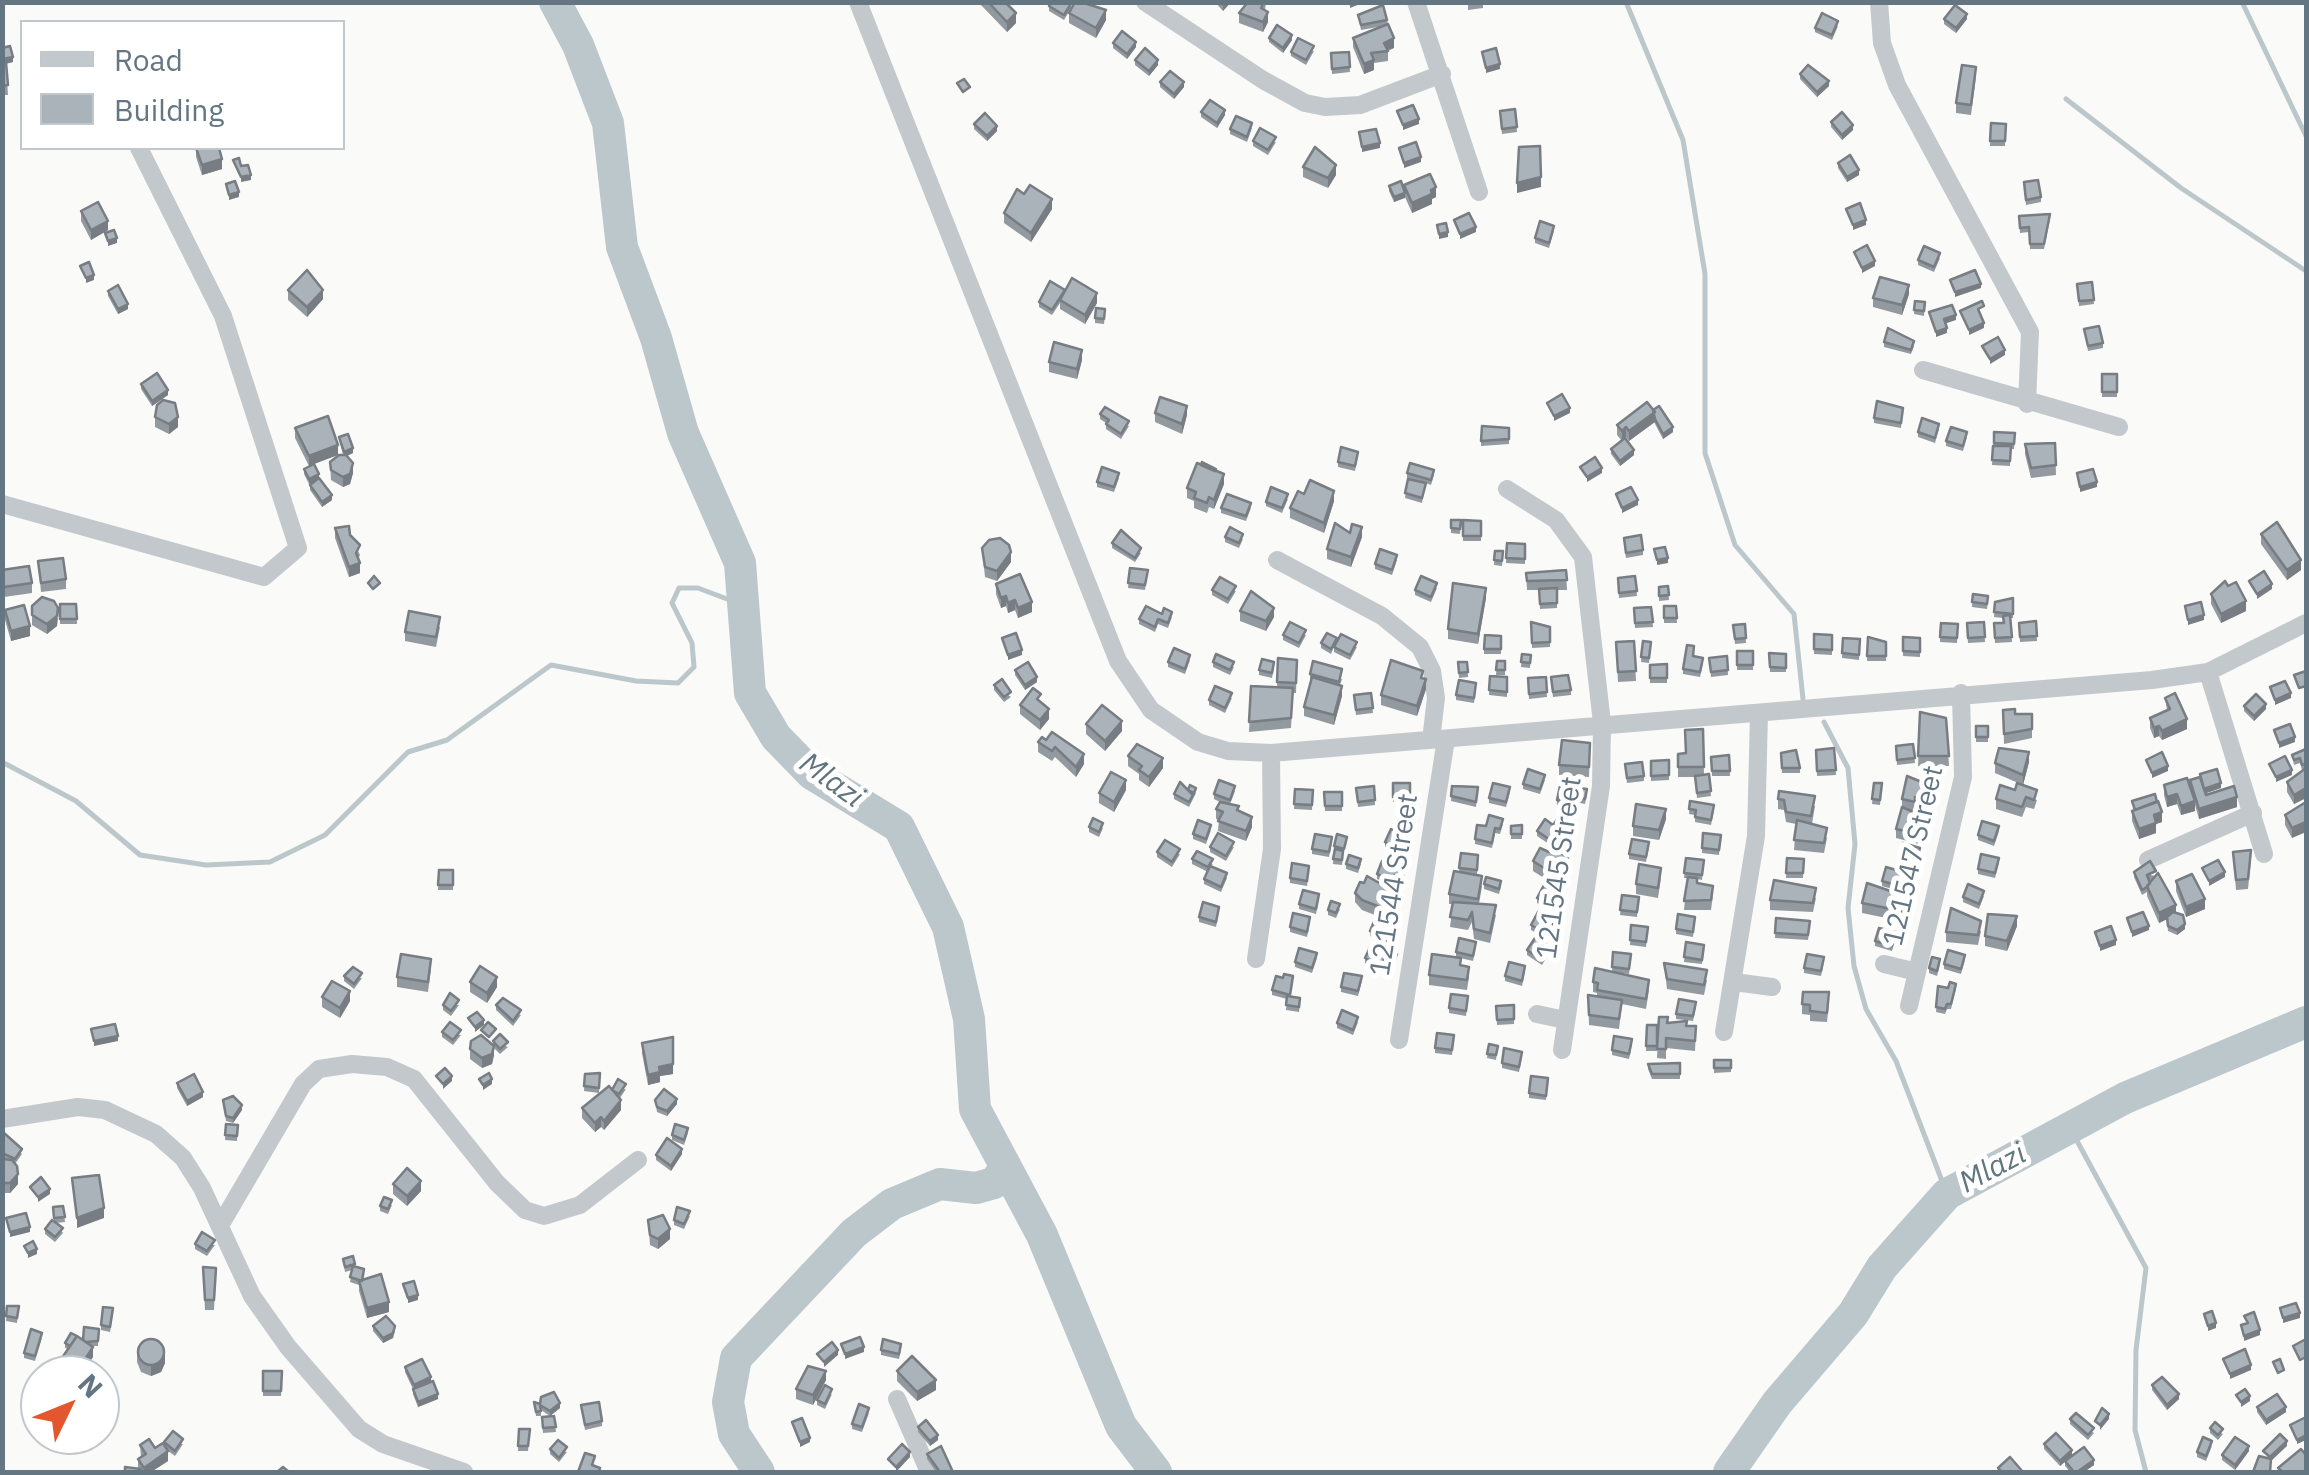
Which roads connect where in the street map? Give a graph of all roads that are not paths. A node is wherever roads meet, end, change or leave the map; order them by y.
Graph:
1 (858, 2) edge
2 (1146, 2) edge
3 (1416, 2) edge
4 (1879, 2) edge
5 (1442, 74) junction
6 (140, 150) edge
7 (1479, 192) dead end
8 (1922, 370) dead end
9 (2027, 404) junction
10 (2119, 427) dead end
11 (1507, 489) dead end
12 (2, 504) edge
13 (1277, 560) dead end
14 (2306, 623) edge
15 (2208, 672) junction
16 (1961, 694) junction
17 (1759, 713) junction
18 (1602, 724) junction
19 (1439, 739) junction
20 (1270, 753) junction
21 (2253, 814) junction
22 (2264, 854) dead end
23 (2148, 860) edge
24 (1256, 958) dead end
25 (1884, 964) dead end
26 (1916, 972) junction
27 (1734, 982) junction
28 (1772, 987) dead end
29 (1909, 1006) dead end
30 (1537, 1014) dead end
31 (1566, 1020) junction
32 (1724, 1032) dead end
33 (1399, 1040) dead end
34 (1562, 1050) dead end
35 (2, 1119) edge
36 (638, 1160) dead end
37 (221, 1224) junction
38 (897, 1399) dead end
39 (464, 1472) edge
40 (930, 1472) edge

1 - 20 street
2 - 5 street
3 - 5 street
4 - 9 street
5 - 7 street
6 - 12 street
8 - 9 street
9 - 10 street
11 - 18 street, 121545 Street
13 - 19 street, 121544 Street
14 - 15 street
15 - 16 street
15 - 21 street
16 - 17 street
16 - 26 street, 121547 Street
17 - 18 street
17 - 27 street
18 - 19 street
18 - 31 street, 121545 Street
19 - 20 street
19 - 33 street, 121544 Street
20 - 24 street
21 - 22 street
21 - 23 street
25 - 26 street, 121547 Street
26 - 29 street, 121547 Street
27 - 28 street
27 - 32 street
30 - 31 street
31 - 34 street, 121545 Street
35 - 37 street
36 - 37 street
37 - 39 street
38 - 40 street

